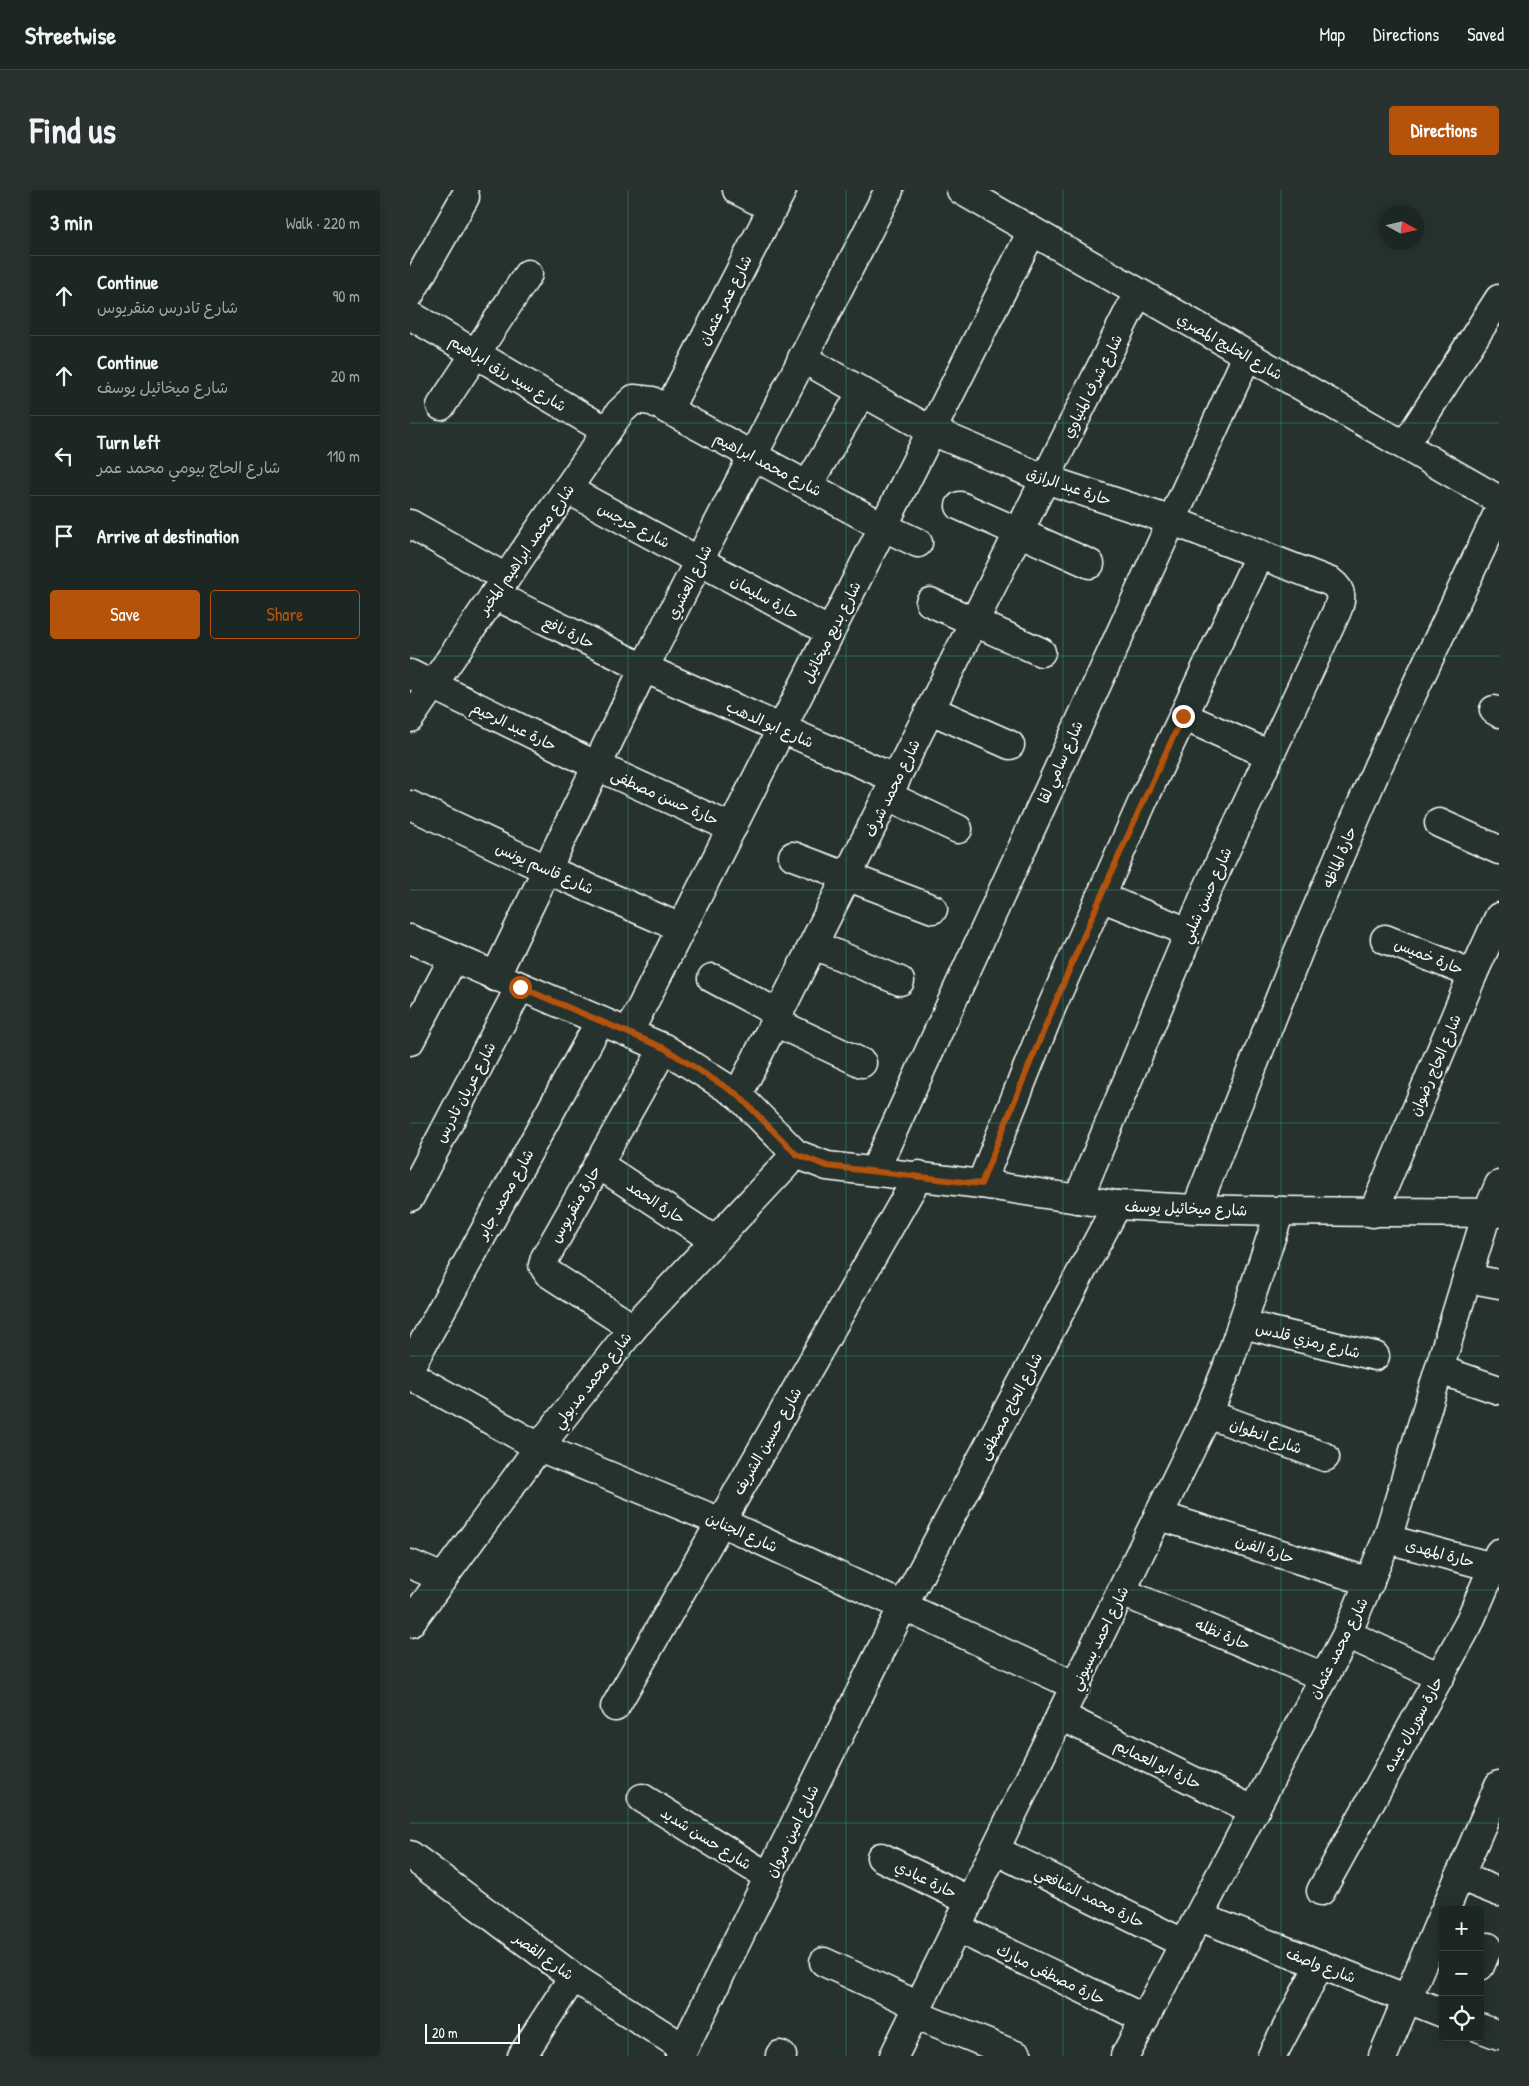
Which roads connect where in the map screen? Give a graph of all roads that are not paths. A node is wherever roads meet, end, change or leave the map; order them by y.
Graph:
1 (737, 190) edge
2 (890, 190) edge
3 (961, 190) edge
4 (465, 197) dead end
5 (777, 199) edge
6 (1032, 231) junction
7 (528, 274) dead end
8 (1138, 293) junction
9 (410, 294) edge
10 (1499, 299) edge
11 (410, 315) edge
12 (475, 353) junction
13 (1247, 356) junction
14 (802, 358) junction
15 (862, 392) junction
16 (441, 406) dead end
17 (660, 406) junction
18 (932, 431) junction
19 (607, 432) junction
20 (1405, 446) junction
21 (753, 456) junction
22 (1045, 479) junction
23 (808, 485) junction
24 (567, 489) junction
25 (1499, 500) edge
26 (960, 506) dead end
27 (1499, 511) edge
28 (1170, 520) junction
29 (410, 524) edge
30 (884, 527) junction
31 (1019, 532) junction
32 (918, 543) dead end
33 (1260, 554) junction
34 (700, 561) junction
35 (1090, 564) dead end
36 (500, 587) junction
37 (1342, 595) joint
38 (930, 602) dead end
39 (973, 623) junction
40 (830, 632) junction
41 (1041, 652) dead end
42 (644, 668) junction
43 (421, 680) edge
44 (931, 710) junction
45 (1183, 716) junction
46 (410, 718) edge
47 (781, 730) junction
48 (1010, 745) dead end
49 (1270, 755) junction
50 (597, 766) junction
51 (892, 788) junction
52 (410, 805) edge
53 (1439, 823) dead end
54 (732, 828) junction
55 (958, 829) dead end
56 (1499, 850) edge
57 (793, 856) dead end
58 (548, 870) junction
59 (848, 876) junction
60 (1100, 896) junction
61 (933, 909) dead end
62 (1499, 917) edge
63 (681, 928) junction
64 (1189, 932) junction
65 (1385, 939) dead end
66 (410, 940) edge
67 (814, 945) junction
68 (453, 959) junction
69 (1473, 974) junction
70 (495, 977) junction
71 (712, 978) dead end
72 (900, 981) dead end
73 (520, 987) junction
74 (777, 1018) junction
75 (600, 1021) junction
76 (629, 1032) junction
77 (410, 1041) edge
78 (664, 1048) junction
79 (862, 1063) dead end
80 (738, 1095) junction
81 (796, 1154) junction
82 (598, 1164) junction
83 (875, 1170) junction
84 (919, 1175) junction
85 (981, 1184) junction
86 (1499, 1185) edge
87 (410, 1197) edge
88 (1078, 1199) junction
89 (1117, 1205) junction
90 (1196, 1210) junction
91 (1280, 1211) junction
92 (1373, 1213) junction
93 (1493, 1213) edge
94 (714, 1240) junction
95 (1467, 1278) junction
96 (1499, 1284) edge
97 (1242, 1324) junction
98 (633, 1328) junction
99 (1375, 1356) dead end
100 (410, 1367) edge
101 (1440, 1370) junction
102 (410, 1375) edge
103 (1499, 1390) edge
104 (1208, 1414) junction
105 (539, 1447) junction
106 (1325, 1457) dead end
107 (1160, 1516) junction
108 (721, 1522) junction
109 (1388, 1539) junction
110 (1496, 1560) edge
111 (410, 1564) edge
112 (443, 1578) junction
113 (1370, 1582) junction
114 (1122, 1592) junction
115 (903, 1606) junction
116 (410, 1623) edge
117 (1347, 1634) junction
118 (1324, 1677) junction
119 (1440, 1677) junction
120 (1076, 1686) junction
121 (615, 1707) dead end
122 (1061, 1716) junction
123 (642, 1798) dead end
124 (1496, 1800) edge
125 (1254, 1811) junction
126 (995, 1850) junction
127 (881, 1857) dead end
128 (413, 1863) edge
129 (1459, 1876) junction
130 (769, 1877) junction
131 (1321, 1891) dead end
132 (1499, 1892) edge
133 (970, 1901) junction
134 (1447, 1906) edge
135 (1200, 1917) junction
136 (1439, 1923) edge
137 (957, 1928) junction
138 (1185, 1944) junction
139 (824, 1962) dead end
140 (1320, 1964) junction
141 (573, 1977) junction
142 (1406, 1998) junction
143 (916, 2010) junction
144 (1439, 2011) edge
145 (1145, 2019) junction
146 (1484, 2029) edge
147 (1499, 2035) edge
148 (682, 2052) edge
149 (1276, 2055) edge
150 (522, 2056) edge
151 (894, 2056) edge
152 (1018, 2056) edge
153 (1125, 2056) edge
154 (1383, 2056) edge

1 - 5 street
2 - 14 street, شارع العشري
3 - 6 street, شارع الخليج المصري
4 - 9 street
5 - 17 street, شارع عمر عثمان
6 - 8 street, شارع الخليج المصري
6 - 18 street, شارع بديع ميخائيل
7 - 12 street
8 - 13 street, شارع الخليج المصري
8 - 22 street, شارع شرف المنياوي
10 - 20 street
11 - 12 street, شارع سيد رزق ابراهيم
12 - 16 street
12 - 19 street, شارع سيد رزق ابراهيم
13 - 20 street, شارع الخليج المصري
13 - 28 street, شارع سامي لقا
14 - 15 street, حارة عبد الرازق
14 - 21 street, شارع العشري
15 - 18 street, حارة عبد الرازق
15 - 23 street
17 - 19 street, شارع محمد ابراهيم المخبر
17 - 21 street, شارع محمد ابراهيم
18 - 22 street, حارة عبد الرازق
18 - 30 street, شارع بديع ميخائيل
19 - 24 street, شارع محمد ابراهيم المخبر
20 - 25 street, شارع الخليج المصري
21 - 23 street, شارع محمد ابراهيم
21 - 34 street, شارع العشري
22 - 28 street, حارة عبد الرازق
22 - 31 street, شارع محمد شرف
23 - 30 street, شارع محمد ابراهيم
24 - 34 street, شارع جرجس
24 - 36 street, شارع محمد ابراهيم المخبر
26 - 31 street
27 - 90 street, حارة الماظه
28 - 33 street, حارة عبد الرازق
28 - 83 street, شارع سامي لقا
29 - 36 street, حارة نافع
30 - 32 street, شارع محمد ابراهيم
30 - 40 street, شارع بديع ميخائيل
31 - 35 street
31 - 39 street, شارع محمد شرف
33 - 37 street, حارة عبد الرازق
33 - 45 street
34 - 40 street, حارة سليمان
34 - 42 street, شارع العشري
36 - 42 street, حارة نافع
36 - 43 street, شارع محمد ابراهيم المخبر
37 - 49 street, شارع حسن شلبي
38 - 39 street
39 - 41 street
39 - 44 street, شارع محمد شرف
40 - 47 street, شارع بديع ميخائيل
42 - 47 street, شارع ابو الدهب
42 - 50 street, شارع العشري
43 - 46 street, شارع محمد ابراهيم المخبر
43 - 50 street, حارة عبد الرحيم
44 - 48 street
44 - 51 street, شارع محمد شرف
45 - 49 street
45 - 60 street
47 - 51 street, شارع ابو الدهب
47 - 54 street, شارع بديع ميخائيل
49 - 64 street, شارع حسن شلبي
50 - 54 street, حارة حسن مصطفى
50 - 58 street, شارع العشري
51 - 55 street, شارع ابو الدهب
51 - 59 street, شارع محمد شرف
52 - 58 street, شارع قاسم يونس
53 - 56 street
54 - 63 street, شارع بديع ميخائيل
57 - 59 street
58 - 63 street, شارع قاسم يونس
58 - 70 street, شارع العشري
59 - 61 street
59 - 67 street, شارع محمد شرف
60 - 64 street
60 - 85 street
62 - 69 street, شارع الحاج رضوان
63 - 76 street, شارع بديع ميخائيل
64 - 88 street, شارع حسن شلبي
65 - 69 street, حارة خميس
66 - 68 street
67 - 72 street
67 - 74 street, شارع محمد شرف
68 - 70 street
68 - 77 street
69 - 92 street, شارع الحاج رضوان
70 - 73 street
71 - 74 street
73 - 75 street
73 - 87 street, شارع عريان تادرس
74 - 79 street
74 - 80 street, شارع محمد شرف
75 - 76 street
75 - 100 street, شارع محمد جابر
76 - 78 street
78 - 80 street
78 - 82 street, حارة منقريوس
80 - 81 street
81 - 83 street, شارع ميخائيل يوسف
81 - 94 street, شارع محمد مدبولي
82 - 94 street, حارة الحمد
82 - 98 street, حارة منقريوس
83 - 84 street, شارع ميخائيل يوسف
84 - 85 street, شارع ميخائيل يوسف
84 - 108 street, شارع حسين الشريف
85 - 88 street, شارع ميخائيل يوسف
86 - 93 street, شارع محمد عثمان
88 - 89 street, شارع ميخائيل يوسف
89 - 90 street, شارع ميخائيل يوسف
89 - 115 street, شارع الحاج مصطفى
90 - 91 street, شارع ميخائيل يوسف
91 - 92 street, شارع ميخائيل يوسف
91 - 97 street, شارع احمد بسيوني
92 - 93 street, شارع ميخائيل يوسف
93 - 95 street, شارع محمد عثمان
94 - 98 street, شارع محمد مدبولي
95 - 96 street
95 - 101 street, شارع محمد عثمان
97 - 99 street, شارع رمزي قلدس
97 - 104 street, شارع احمد بسيوني
98 - 105 street, شارع محمد مدبولي
101 - 103 street
101 - 109 street, شارع محمد عثمان
102 - 105 street, شارع الجناين
104 - 106 street, شارع انطوان
104 - 107 street, شارع احمد بسيوني
105 - 108 street, شارع الجناين
105 - 112 street, شارع محمد مدبولي
107 - 113 street, حارة الفرن
107 - 114 street, شارع احمد بسيوني
108 - 115 street, شارع الجناين
108 - 121 street, شارع حسين الشريف
109 - 110 street, حارة المهدى
109 - 113 street, شارع محمد عثمان
110 - 119 street, حارة سوريال عبده
111 - 112 street
112 - 116 street, شارع محمد مدبولي
113 - 117 street, شارع محمد عثمان
114 - 118 street, حارة نظله
114 - 120 street, شارع احمد بسيوني
115 - 120 street, شارع الجناين
115 - 130 street, شارع امين مروان
117 - 118 street, شارع محمد عثمان
117 - 119 street
118 - 125 street, شارع محمد عثمان
119 - 131 street, حارة سوريال عبده
120 - 122 street, شارع احمد بسيوني
122 - 125 street, حارة ابو العمايم
122 - 126 street, شارع احمد بسيوني
123 - 130 street, شارع حسن شديد
124 - 129 street
125 - 135 street, شارع محمد عثمان
126 - 133 street, شارع احمد بسيوني
126 - 138 street, حارة محمد الشافعي
127 - 133 street, حارة عبادي
128 - 141 street, شارع القصر
129 - 132 street
129 - 134 street
130 - 148 street, شارع امين مروان
133 - 137 street, شارع احمد بسيوني
135 - 138 street, شارع محمد عثمان
135 - 140 street, شارع واصف
136 - 142 street
137 - 143 street, شارع احمد بسيوني
137 - 145 street, حارة مصطفى مبارك
138 - 145 street, شارع محمد عثمان
139 - 143 street
140 - 142 street, شارع واصف
140 - 149 street
141 - 148 street, شارع القصر
141 - 150 street
142 - 144 street, شارع واصف
142 - 154 street
143 - 151 street, شارع احمد بسيوني
143 - 152 street
145 - 153 street, شارع محمد عثمان
146 - 147 street

